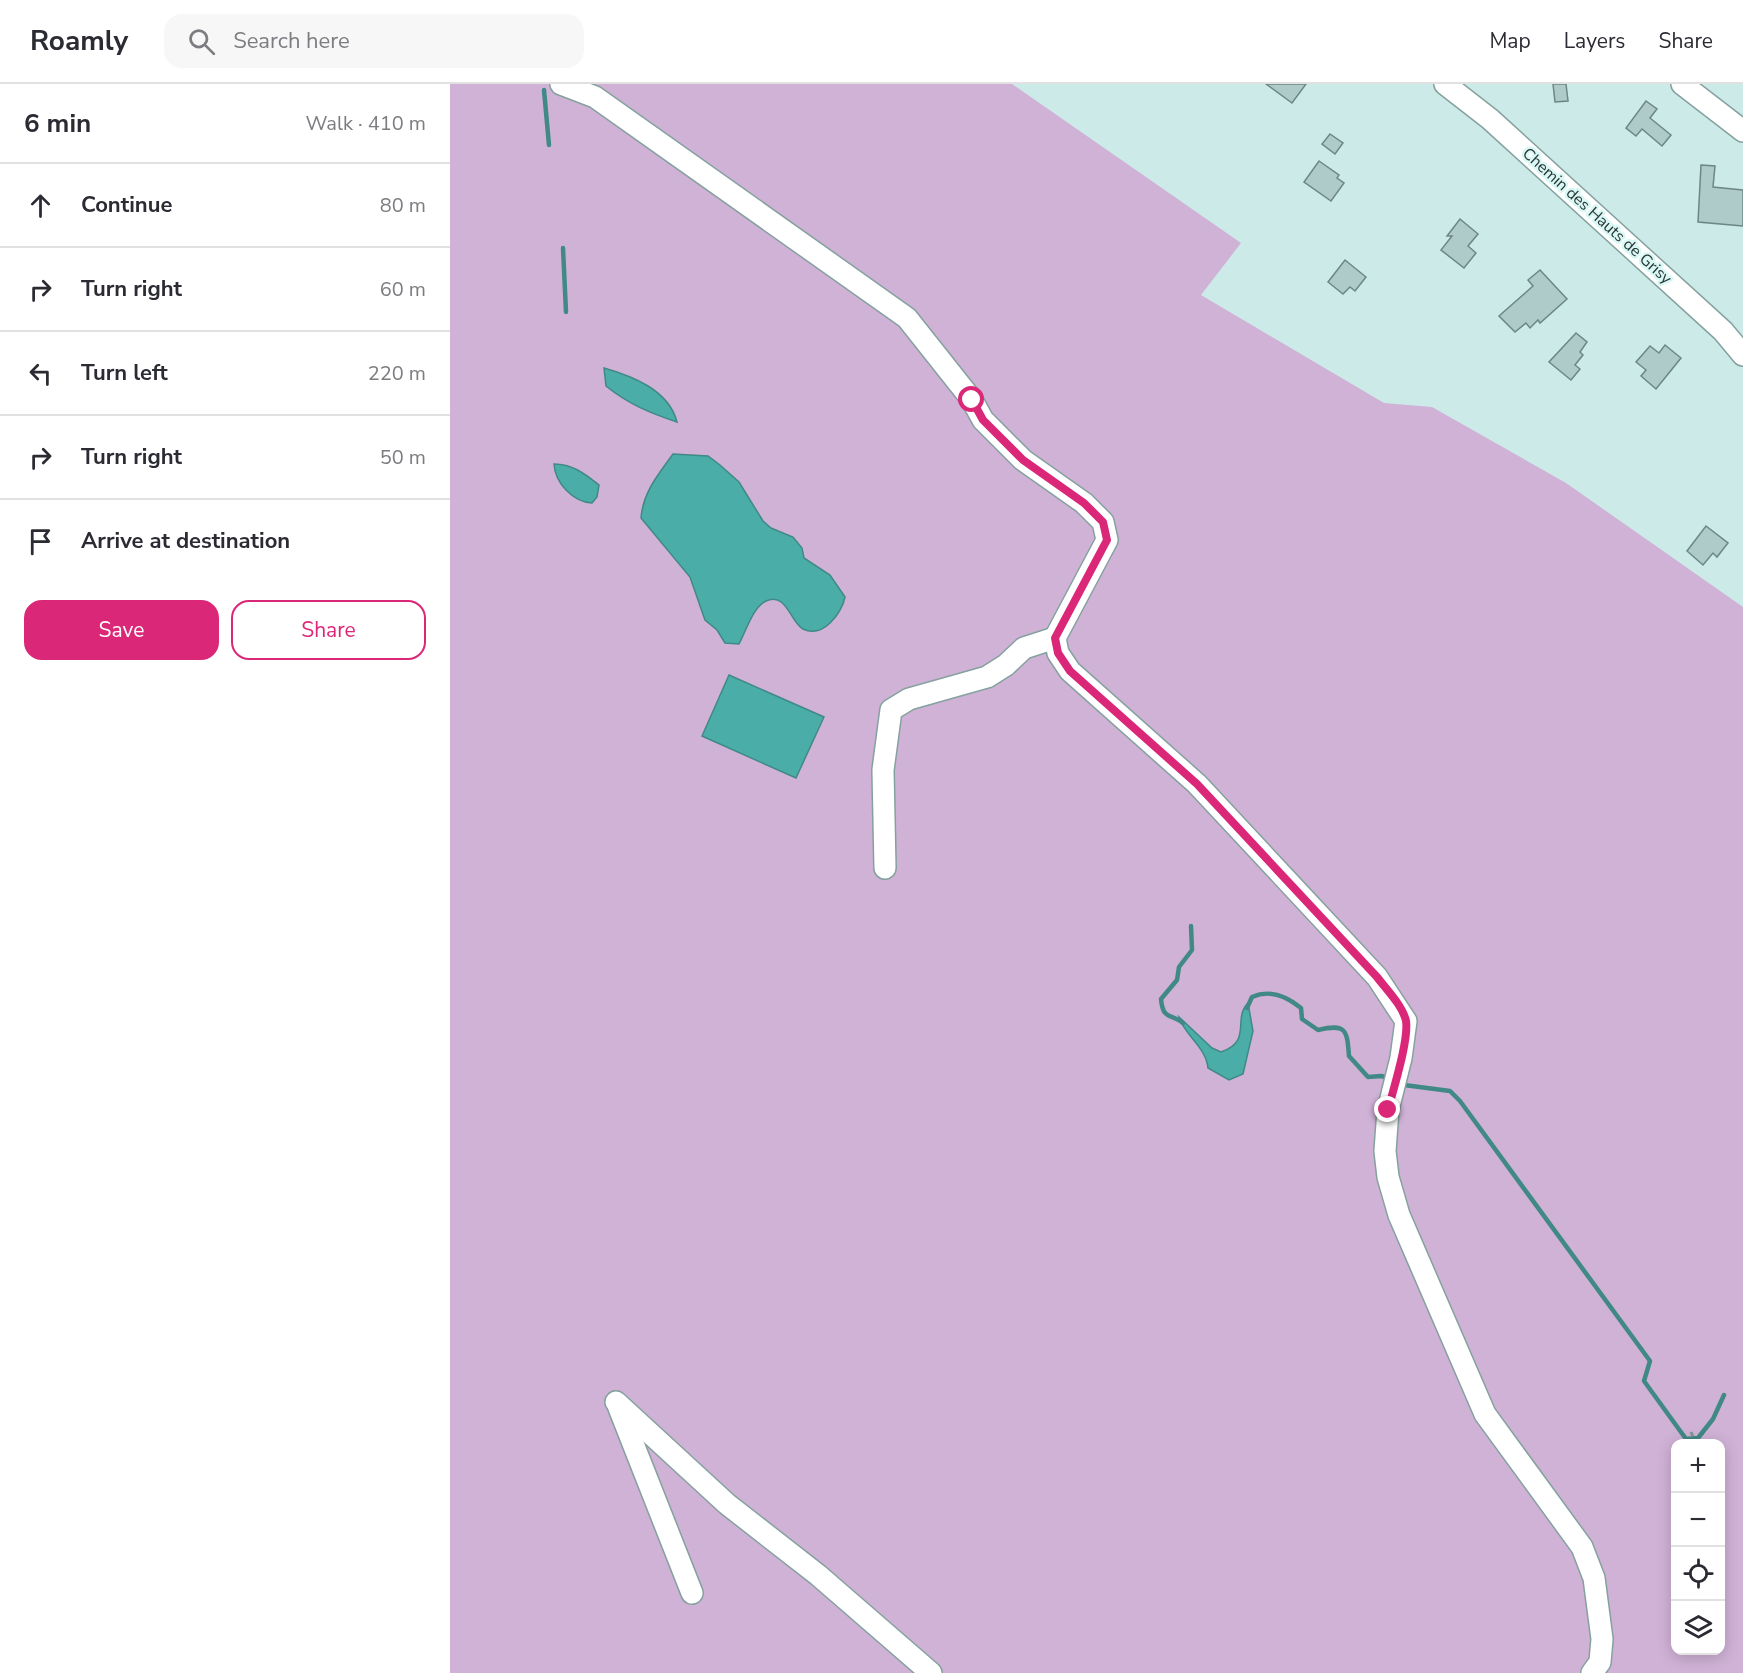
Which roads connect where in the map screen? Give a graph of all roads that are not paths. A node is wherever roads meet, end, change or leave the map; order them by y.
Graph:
1 (561, 84) edge
2 (1445, 84) edge
3 (1682, 84) edge
4 (1743, 131) edge
5 (1743, 355) edge
6 (1055, 638) junction
7 (885, 868) dead end
8 (692, 1593) dead end
9 (931, 1673) edge
10 (1592, 1673) edge

1 - 6 street
2 - 5 street, Chemin des Hauts de Grisy
3 - 4 street
6 - 7 street
6 - 10 street
8 - 9 street

